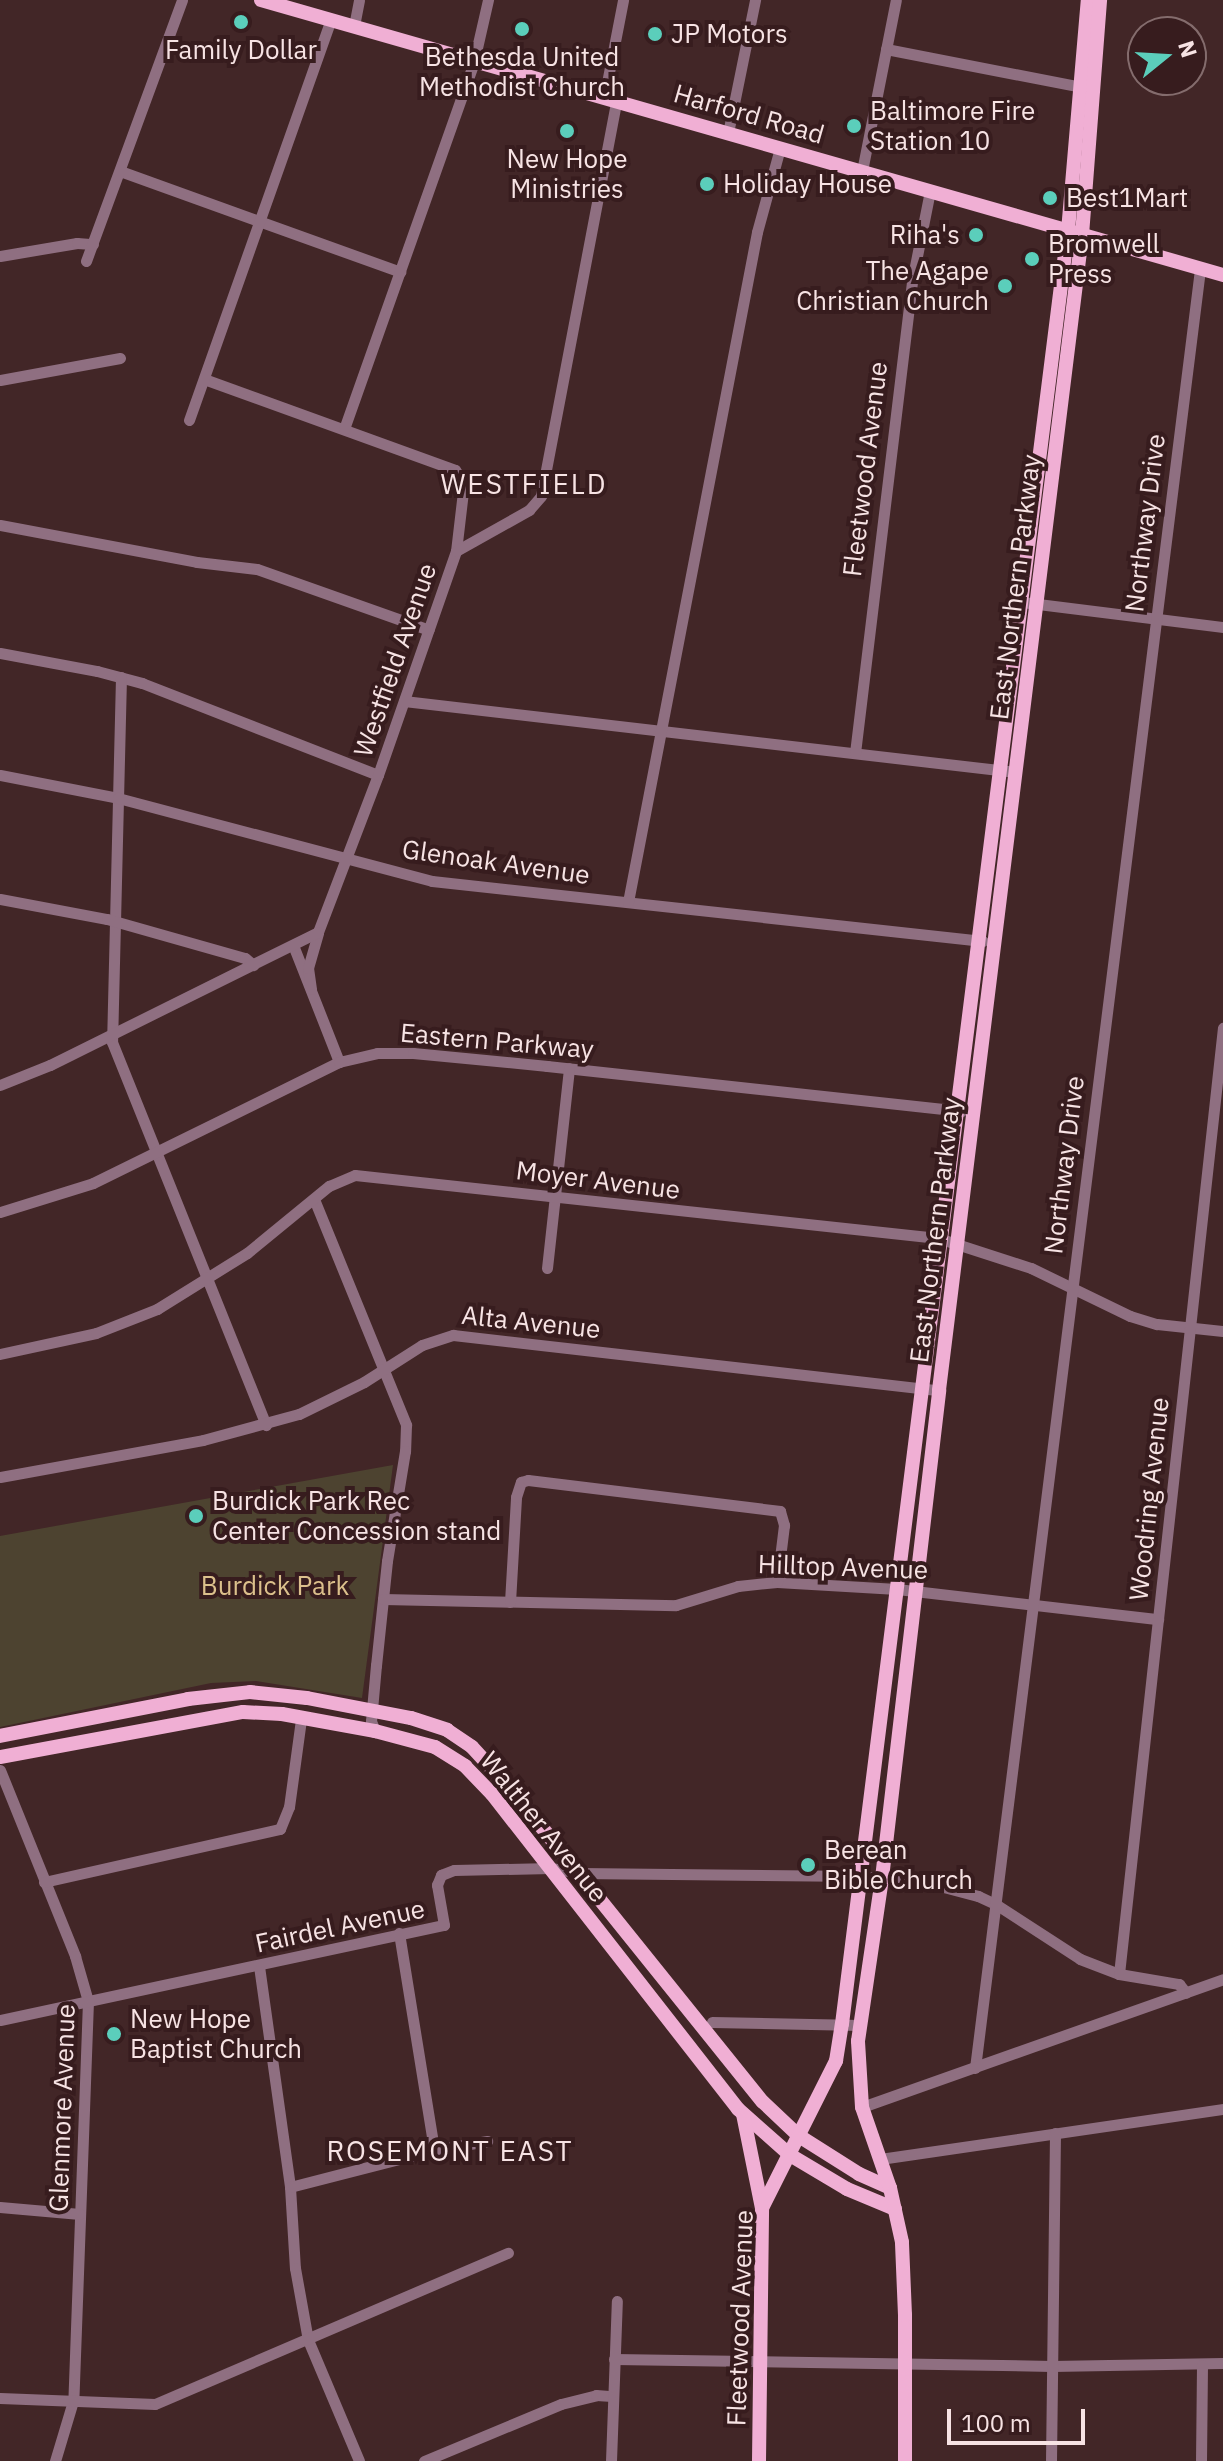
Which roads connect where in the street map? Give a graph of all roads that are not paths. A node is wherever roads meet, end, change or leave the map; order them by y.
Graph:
1 (182, 0) edge
2 (261, 0) edge
3 (359, 0) edge
4 (488, 0) edge
5 (623, 0) edge
6 (755, 0) edge
7 (896, 0) edge
8 (1088, 0) edge
9 (1100, 0) edge
10 (331, 20) junction
11 (354, 26) junction
12 (886, 49) junction
13 (474, 61) junction
14 (1088, 89) junction
15 (610, 100) junction
16 (728, 133) junction
17 (780, 148) junction
18 (120, 171) junction
19 (862, 171) junction
20 (930, 191) junction
21 (259, 223) junction
22 (1075, 233) junction
23 (93, 244) junction
24 (0, 256) edge
25 (86, 261) dead end
26 (1200, 268) junction
27 (400, 272) junction
28 (1223, 275) edge
29 (120, 358) dead end
30 (204, 379) junction
31 (0, 380) edge
32 (189, 420) dead end
33 (344, 429) junction
34 (0, 525) edge
35 (456, 551) junction
36 (1029, 603) junction
37 (1155, 619) junction
38 (1223, 627) edge
39 (429, 630) junction
40 (0, 653) edge
41 (121, 677) junction
42 (404, 701) junction
43 (662, 731) junction
44 (855, 753) junction
45 (1008, 771) junction
46 (0, 775) edge
47 (378, 775) junction
48 (118, 798) junction
49 (346, 859) junction
50 (0, 899) edge
51 (628, 902) junction
52 (115, 922) junction
53 (318, 932) junction
54 (979, 940) junction
55 (995, 942) junction
56 (293, 945) junction
57 (253, 965) junction
58 (311, 989) junction
59 (1223, 1028) edge
60 (112, 1034) junction
61 (339, 1062) junction
62 (569, 1068) junction
63 (0, 1085) edge
64 (957, 1110) junction
65 (974, 1112) junction
66 (156, 1152) junction
67 (554, 1197) junction
68 (314, 1199) junction
69 (0, 1212) edge
70 (941, 1239) junction
71 (957, 1243) junction
72 (547, 1268) dead end
73 (207, 1279) junction
74 (1071, 1289) junction
75 (1189, 1328) junction
76 (1223, 1331) edge
77 (0, 1354) edge
78 (384, 1370) junction
79 (921, 1388) junction
80 (939, 1390) junction
81 (266, 1425) junction
82 (0, 1477) edge
83 (777, 1582) junction
84 (897, 1589) junction
85 (915, 1591) junction
86 (383, 1599) junction
87 (510, 1602) junction
88 (1034, 1605) junction
89 (1158, 1619) junction
90 (372, 1712) junction
91 (301, 1719) junction
92 (880, 1724) junction
93 (900, 1728) junction
94 (375, 1731) junction
95 (0, 1736) edge
96 (0, 1757) edge
97 (0, 1770) edge
98 (551, 1868) junction
99 (579, 1873) junction
100 (861, 1876) junction
101 (882, 1878) junction
102 (44, 1882) junction
103 (997, 1905) junction
104 (399, 1933) junction
105 (259, 1966) junction
106 (1119, 1974) junction
107 (1223, 1979) edge
108 (1186, 1993) junction
109 (88, 2001) junction
110 (0, 2020) edge
111 (712, 2022) dead end
112 (842, 2024) junction
113 (860, 2025) junction
114 (975, 2068) junction
115 (862, 2107) junction
116 (1223, 2109) edge
117 (743, 2113) junction
118 (1055, 2133) junction
119 (799, 2136) junction
120 (487, 2141) dead end
121 (434, 2150) junction
122 (790, 2155) junction
123 (880, 2159) junction
124 (290, 2187) junction
125 (890, 2188) junction
126 (0, 2207) edge
127 (762, 2208) junction
128 (895, 2209) junction
129 (80, 2214) junction
130 (508, 2253) dead end
131 (617, 2301) dead end
132 (308, 2340) junction
133 (614, 2359) junction
134 (761, 2362) junction
135 (906, 2363) junction
136 (1223, 2363) edge
137 (1202, 2365) junction
138 (1052, 2366) junction
139 (612, 2396) junction
140 (0, 2398) edge
141 (73, 2401) junction
142 (55, 2461) edge
143 (359, 2461) edge
144 (424, 2461) edge
145 (611, 2461) edge
146 (759, 2461) edge
147 (905, 2461) edge
148 (1051, 2461) edge
149 (1201, 2461) edge

1 - 18 street
2 - 10 main road, Harford Road
3 - 11 street
4 - 13 street
5 - 15 street, Westfield Avenue
6 - 16 street
7 - 12 street
8 - 14 main road, East Northern Parkway
9 - 14 main road, East Northern Parkway
10 - 11 main road, Harford Road
10 - 21 street
11 - 13 main road, Harford Road
12 - 14 street
12 - 19 street
13 - 15 main road, Harford Road
13 - 27 street
14 - 22 main road, East Northern Parkway
15 - 16 main road, Harford Road
15 - 35 street, Westfield Avenue
16 - 17 main road, Harford Road
17 - 19 main road, Harford Road
17 - 43 street
18 - 21 street
18 - 23 street
19 - 20 main road, Harford Road
20 - 22 main road, Harford Road
20 - 44 street, Fleetwood Avenue
21 - 27 street
21 - 30 street
22 - 26 main road, Harford Road
22 - 36 main road, East Northern Parkway
23 - 24 street
23 - 25 street
26 - 28 main road, Harford Road
26 - 37 street, Northway Drive
27 - 33 street
29 - 31 street
30 - 32 street
30 - 33 street
33 - 35 street
34 - 39 street
35 - 39 street, Westfield Avenue
36 - 37 street
36 - 45 main road, East Northern Parkway
37 - 38 street
37 - 74 street, Northway Drive
39 - 42 street, Westfield Avenue
40 - 41 street
41 - 47 street
41 - 48 street
42 - 43 street
42 - 47 street, Westfield Avenue
43 - 44 street
43 - 51 street
44 - 45 street
45 - 54 main road, East Northern Parkway
45 - 55 main road, East Northern Parkway
46 - 48 street, Glenoak Avenue
47 - 49 street, Westfield Avenue
48 - 49 street, Glenoak Avenue
48 - 52 street
49 - 51 street, Glenoak Avenue
49 - 53 street, Westfield Avenue
50 - 52 street
51 - 54 street, Glenoak Avenue
52 - 57 street
52 - 60 street
53 - 56 street
53 - 58 street, Westfield Avenue
54 - 55 street, Glenoak Avenue
54 - 64 main road, East Northern Parkway
55 - 65 main road, East Northern Parkway
56 - 57 street
56 - 58 street, Westfield Avenue
57 - 60 street
58 - 61 street, Westfield Avenue
59 - 75 street, Woodring Avenue
60 - 63 street
60 - 66 street
61 - 62 street, Eastern Parkway
61 - 66 street, Eastern Parkway
62 - 64 street, Eastern Parkway
62 - 67 street
64 - 65 street, Eastern Parkway
64 - 70 main road, East Northern Parkway
65 - 71 main road, East Northern Parkway
66 - 69 street, Eastern Parkway
66 - 73 street
67 - 68 street, Moyer Avenue
67 - 70 street, Moyer Avenue
67 - 72 street
68 - 73 street, Moyer Avenue
68 - 78 street
70 - 71 street, Moyer Avenue
70 - 79 main road, East Northern Parkway
71 - 74 street, Moyer Avenue
71 - 80 main road, East Northern Parkway
73 - 77 street, Moyer Avenue
73 - 81 street
74 - 75 street, Moyer Avenue
74 - 88 street, Northway Drive
75 - 76 street, Moyer Avenue
75 - 89 street, Woodring Avenue
78 - 79 street, Alta Avenue
78 - 81 street, Alta Avenue
78 - 86 street
79 - 80 street, Alta Avenue
79 - 84 main road, East Northern Parkway
80 - 85 main road, East Northern Parkway
81 - 82 street, Alta Avenue
83 - 84 street, Hilltop Avenue
83 - 87 street, Hilltop Avenue
83 - 87 street
84 - 85 street, Hilltop Avenue
84 - 92 main road, East Northern Parkway
85 - 88 street, Hilltop Avenue
85 - 93 main road, East Northern Parkway
86 - 87 street, Hilltop Avenue
86 - 90 street
88 - 89 street, Hilltop Avenue
88 - 103 street, Northway Drive
89 - 106 street, Woodring Avenue
90 - 94 street
90 - 95 main road, Walther Avenue
90 - 99 main road, Walther Avenue
91 - 94 main road, Walther Avenue
91 - 96 main road, Walther Avenue
91 - 102 street
92 - 93 main road
92 - 100 main road, East Northern Parkway
93 - 101 main road, East Northern Parkway
94 - 98 main road, Walther Avenue
97 - 102 street, Glenmore Avenue
98 - 99 street, Fairdel Avenue
98 - 104 street, Fairdel Avenue
98 - 117 main road, Walther Avenue
99 - 100 street, Fairdel Avenue
99 - 119 main road, Walther Avenue
100 - 101 street, Fairdel Avenue
100 - 112 main road, East Northern Parkway
101 - 103 street, Fairdel Avenue
101 - 113 main road, East Northern Parkway
102 - 109 street, Glenmore Avenue
103 - 106 street, Fairdel Avenue
103 - 114 street, Northway Drive
104 - 105 street, Fairdel Avenue
104 - 121 street
105 - 109 street, Fairdel Avenue
105 - 124 street
106 - 108 street, Fairdel Avenue
107 - 108 street
108 - 114 street
109 - 110 street, Fairdel Avenue
109 - 129 street, Glenmore Avenue
111 - 112 street
112 - 113 street
112 - 119 main road, East Northern Parkway
113 - 115 main road, East Northern Parkway
114 - 115 street
115 - 123 main road, East Northern Parkway
116 - 118 street
117 - 122 main road, Walther Avenue
117 - 127 main road
118 - 123 street
118 - 138 street
119 - 122 main road, Fleetwood Avenue
119 - 125 main road, Walther Avenue
120 - 121 street
121 - 124 street
122 - 127 main road, Fleetwood Avenue
122 - 128 main road, Walther Avenue
123 - 125 main road, East Northern Parkway
124 - 132 street
125 - 128 main road, East Northern Parkway
126 - 129 street
127 - 134 main road, Fleetwood Avenue
128 - 135 main road, East Northern Parkway
129 - 141 street, Glenmore Avenue
130 - 132 street
131 - 133 street
132 - 141 street
132 - 143 street
133 - 134 street
133 - 139 street
134 - 135 street
134 - 146 main road, Fleetwood Avenue
135 - 138 street
135 - 147 main road, East Northern Parkway
136 - 137 street
137 - 138 street
137 - 149 street
138 - 148 street
139 - 144 street
139 - 145 street
140 - 141 street
141 - 142 street, Glenmore Avenue

